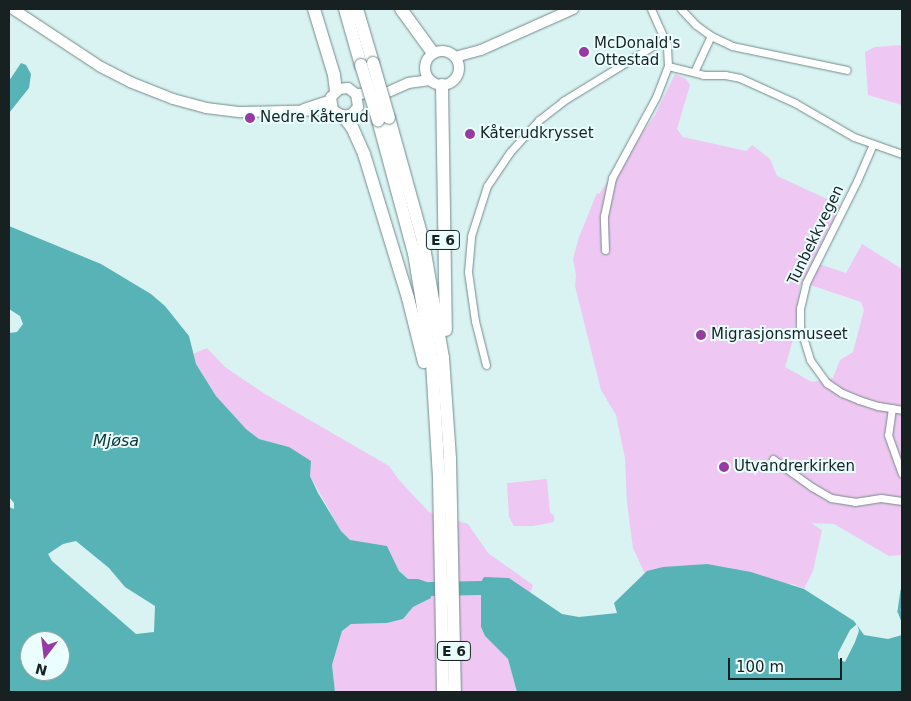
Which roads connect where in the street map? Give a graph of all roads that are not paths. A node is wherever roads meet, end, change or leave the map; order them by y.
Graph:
1 (13, 9) edge
2 (314, 9) edge
3 (345, 9) edge
4 (356, 9) edge
5 (401, 9) edge
6 (573, 9) edge
7 (651, 9) edge
8 (681, 9) edge
9 (711, 36) junction
10 (664, 39) junction
11 (433, 53) junction
12 (457, 61) junction
13 (367, 64) junction
14 (668, 66) junction
15 (425, 68) junction
16 (847, 70) dead end
17 (694, 72) junction
18 (430, 80) junction
19 (408, 83) junction
20 (442, 85) junction
21 (383, 93) junction
22 (356, 94) junction
23 (336, 104) junction
24 (358, 106) junction
25 (873, 144) junction
26 (902, 154) edge
27 (605, 250) dead end
28 (486, 365) dead end
29 (440, 397) junction
30 (892, 408) junction
31 (902, 410) edge
32 (773, 459) dead end
33 (902, 474) edge
34 (902, 501) edge
35 (447, 609) junction
36 (443, 692) edge
37 (455, 692) edge

1 - 23 main road
2 - 23 highway, E 6
3 - 13 highway, E 6
4 - 13 highway, E 6
5 - 11 highway
6 - 12 main road
7 - 10 street
8 - 9 street
9 - 16 street
9 - 17 street
10 - 14 street
10 - 28 street
11 - 12 main road
11 - 15 main road
12 - 20 main road
13 - 29 highway, E 6, bridge
14 - 17 street
14 - 27 street
15 - 18 main road
15 - 19 main road
17 - 25 street
18 - 19 main road
18 - 20 main road
19 - 21 main road
20 - 29 highway, E 6
21 - 22 main road
21 - 24 main road
22 - 23 main road
22 - 24 main road
23 - 24 main road
23 - 29 highway, E 6
25 - 26 street
25 - 30 street, Tunbekkvegen
29 - 35 highway, E 6
30 - 31 street, Tunbekkvegen
30 - 33 street
32 - 34 street
35 - 36 highway, E 6
35 - 37 highway, E 6

